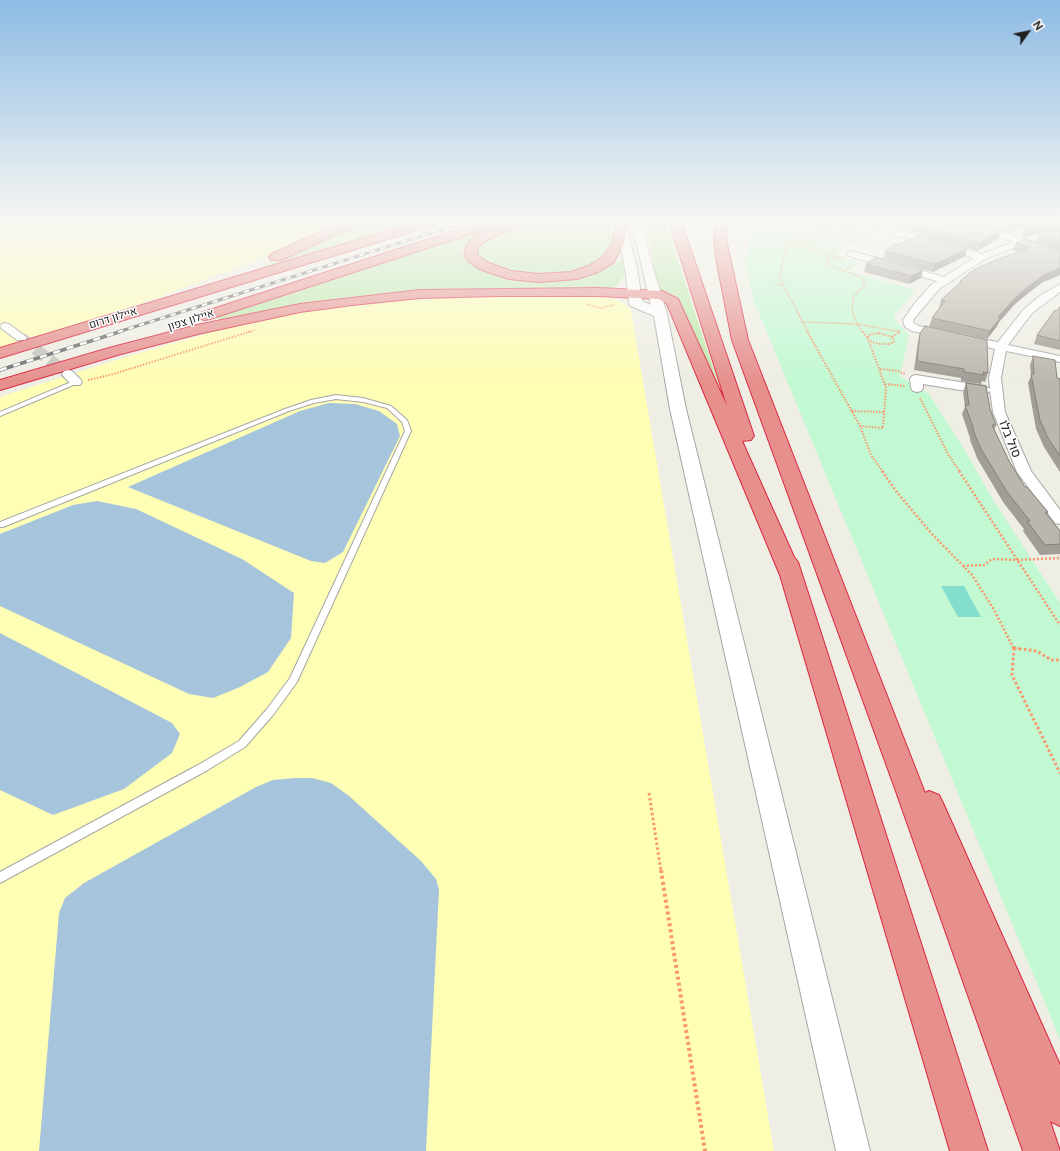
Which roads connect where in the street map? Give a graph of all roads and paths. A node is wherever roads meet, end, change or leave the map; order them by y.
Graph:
1 (229, 275) edge
2 (255, 275) edge
3 (332, 275) edge
4 (508, 275) edge
5 (577, 275) edge
6 (632, 275) edge
7 (650, 275) edge
8 (693, 275) edge
9 (727, 275) edge
10 (780, 275) edge
11 (925, 275) edge
12 (953, 275) edge
13 (944, 280) junction
14 (774, 284) dead end
15 (782, 284) junction
16 (1060, 287) edge
17 (636, 298) junction
18 (580, 303) dead end
19 (657, 304) junction
20 (600, 308) dead end
21 (802, 322) junction
22 (93, 324) junction
23 (857, 324) junction
24 (5, 326) dead end
25 (261, 329) dead end
26 (921, 330) junction
27 (901, 332) junction
28 (892, 336) junction
29 (21, 338) tunnel mouth
30 (868, 339) junction
31 (1001, 346) junction
32 (0, 353) edge
33 (1060, 359) edge
34 (880, 369) junction
35 (72, 378) joint
36 (0, 383) edge
37 (917, 383) junction
38 (885, 384) junction
39 (997, 392) junction
40 (851, 411) junction
41 (884, 412) junction
42 (0, 414) edge
43 (860, 426) junction
44 (804, 508) junction
45 (1060, 520) edge
46 (0, 525) edge
47 (1060, 558) edge
48 (1016, 560) junction
49 (963, 566) junction
50 (791, 575) junction
51 (1060, 625) edge
52 (1014, 648) junction
53 (1060, 660) edge
54 (1060, 773) edge
55 (649, 793) dead end
56 (0, 878) edge
57 (1060, 1107) edge
58 (705, 1151) edge
59 (853, 1151) edge
60 (969, 1151) edge
61 (1042, 1151) edge

1 - 22 highway
2 - 22 highway, איילון דרום
3 - 36 highway, איילון צפון
4 - 5 highway
6 - 17 street
7 - 19 street
8 - 50 highway
9 - 44 highway
10 - 15 path
11 - 13 street
12 - 13 street
13 - 26 street
14 - 15 path
15 - 21 path
16 - 31 street
17 - 19 highway
17 - 19 street
17 - 36 highway
18 - 20 path
19 - 50 highway
19 - 59 street
21 - 23 path
21 - 40 path
22 - 32 highway, איילון דרום
23 - 27 path
23 - 30 path
24 - 29 street
25 - 35 path
26 - 27 path
26 - 31 street
27 - 28 path
28 - 30 path
28 - 30 path
30 - 34 path
31 - 33 street
31 - 39 street, סול בלו
34 - 37 path
34 - 38 path
35 - 42 lane
37 - 38 path
37 - 39 street
37 - 48 path
38 - 41 path
39 - 45 street, סול בלו
40 - 41 path
40 - 43 path
41 - 43 path
43 - 49 path
44 - 57 highway
44 - 61 highway
46 - 56 lane
47 - 48 path
48 - 49 path
48 - 51 path
49 - 52 path
50 - 60 highway
52 - 53 path
52 - 54 path
55 - 58 path

